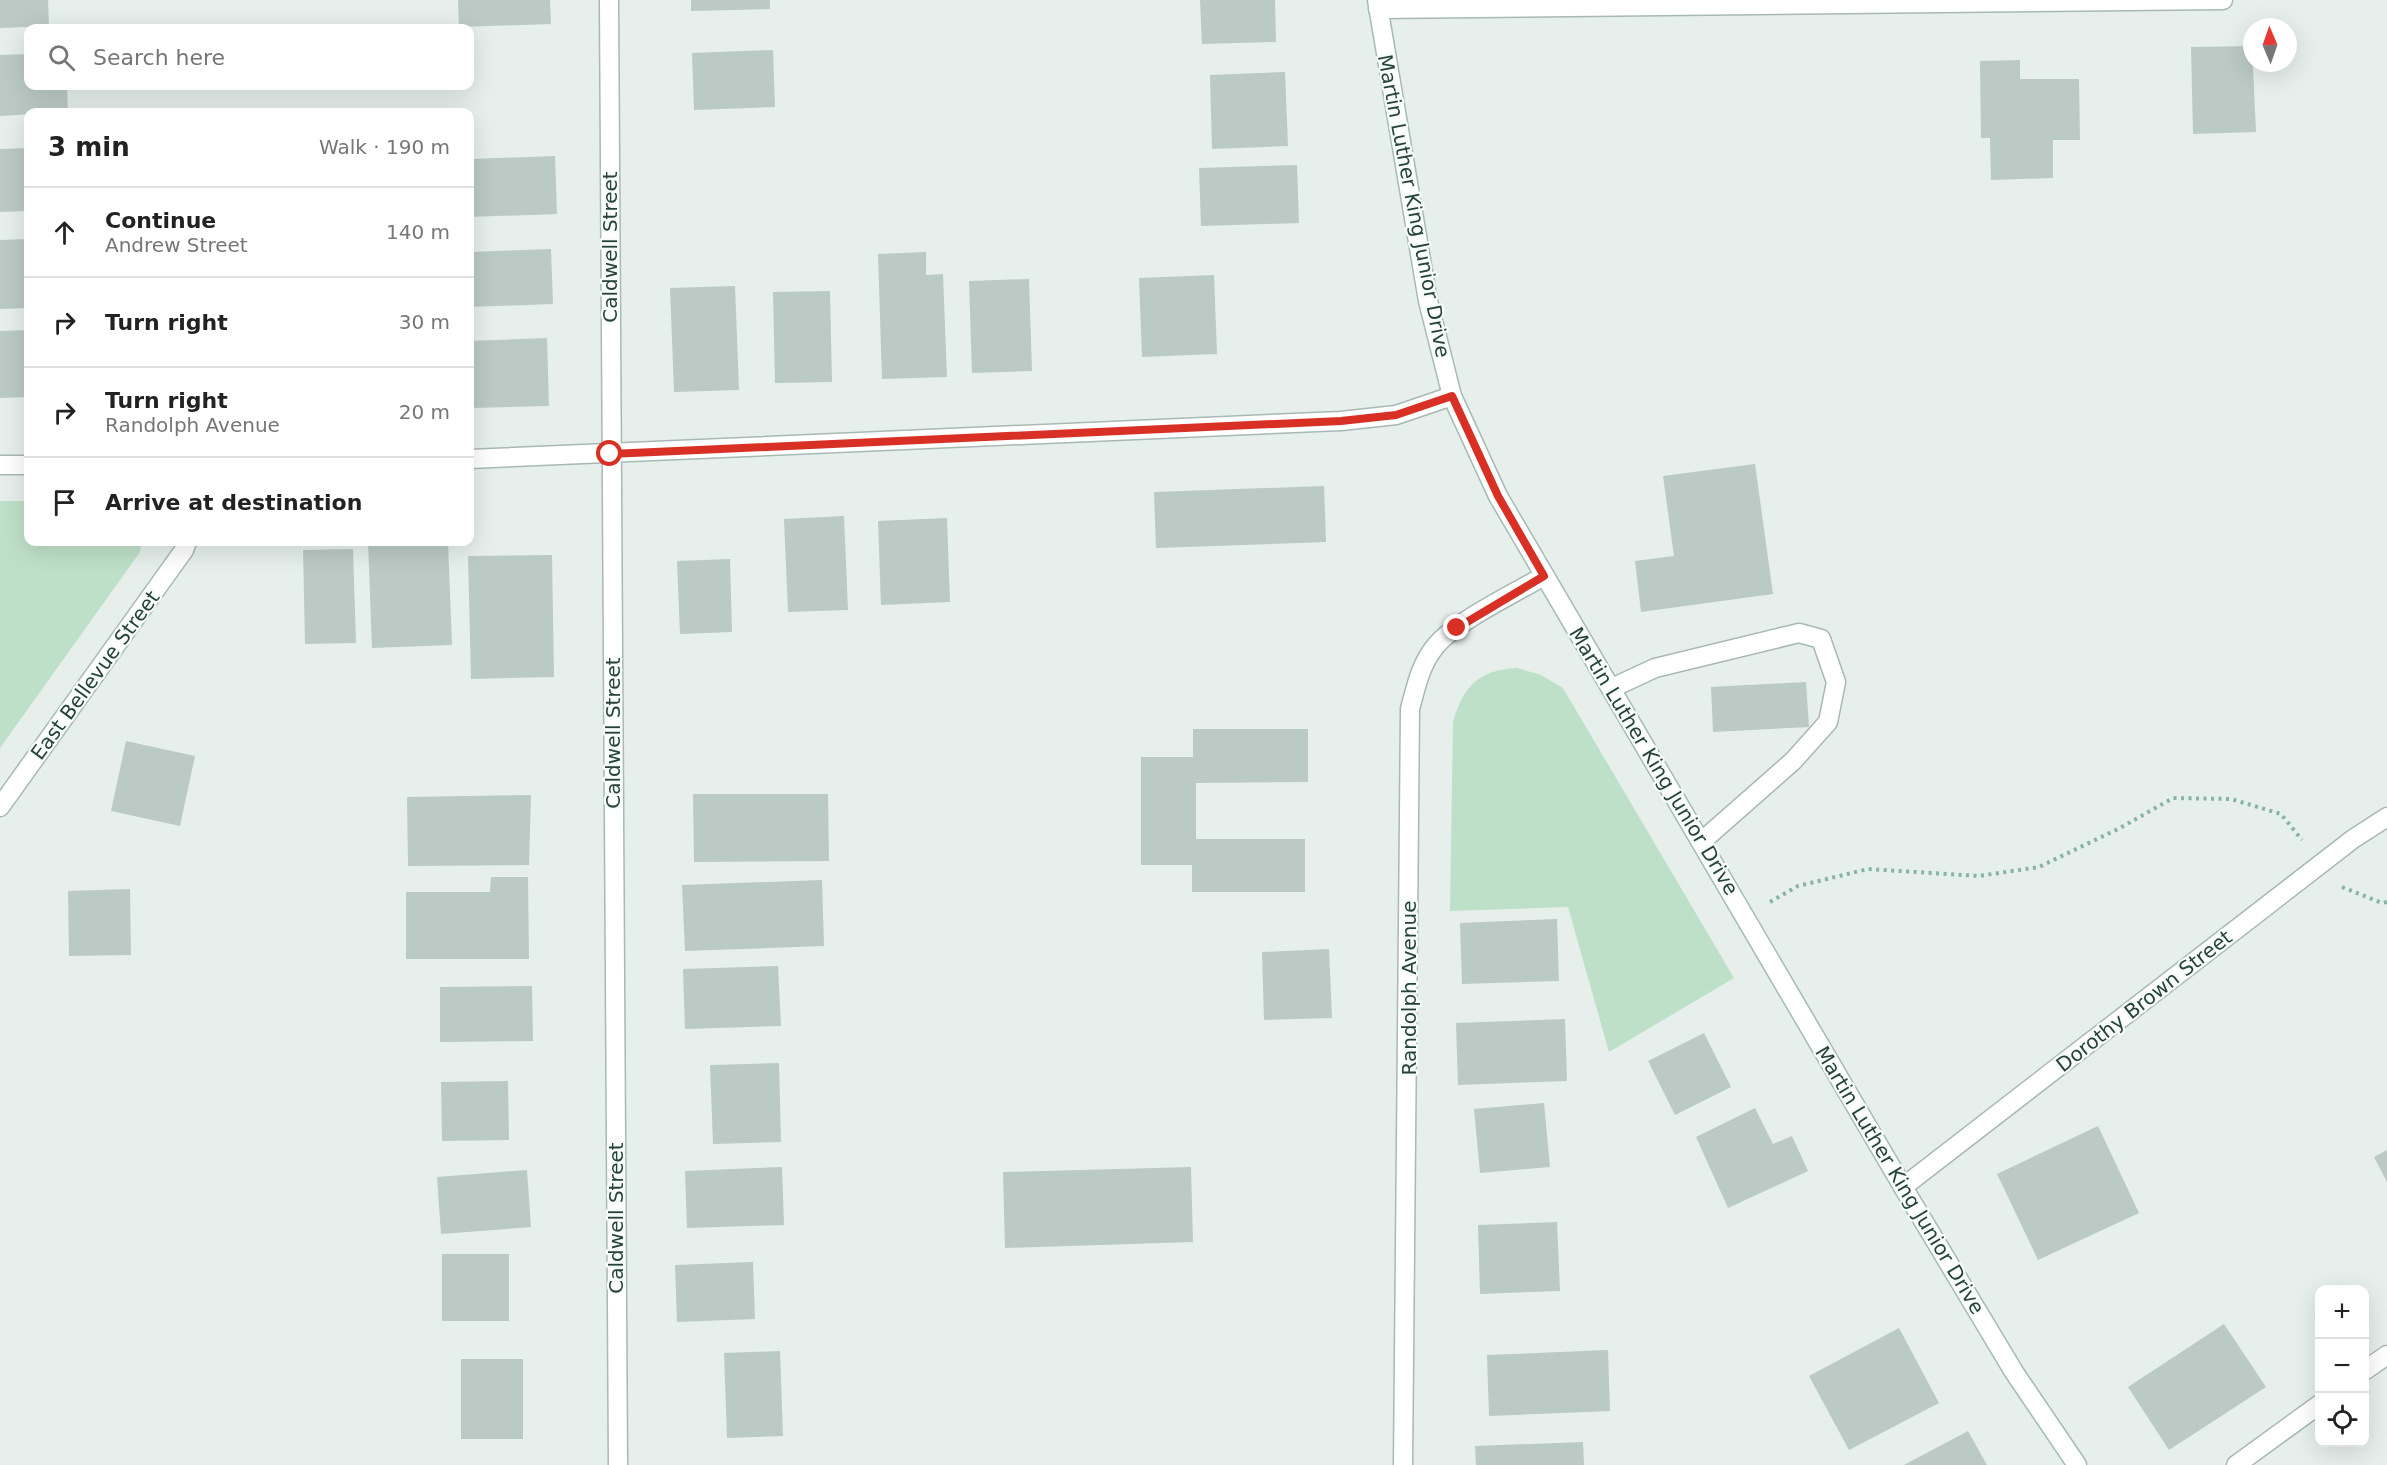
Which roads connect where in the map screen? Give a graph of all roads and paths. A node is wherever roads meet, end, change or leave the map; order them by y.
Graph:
1 (609, 0) edge
2 (2223, 0) edge
3 (1948, 2) edge
4 (1377, 4) edge
5 (1452, 396) junction
6 (610, 454) junction
7 (474, 459) edge
8 (0, 465) edge
9 (24, 465) edge
10 (186, 546) edge
11 (1544, 576) junction
12 (1612, 688) junction
13 (0, 807) edge
14 (2387, 817) edge
15 (1701, 842) junction
16 (2321, 863) junction
17 (2387, 902) edge
18 (1746, 916) junction
19 (1903, 1187) junction
20 (2387, 1354) edge
21 (2369, 1367) edge
22 (2315, 1407) edge
23 (618, 1465) edge
24 (1403, 1465) edge
25 (2077, 1465) edge
26 (2236, 1465) edge

1 - 6 street, Caldwell Street
2 - 3 street
3 - 4 street
4 - 5 street, Martin Luther King Junior Drive
5 - 6 street
5 - 11 street, Martin Luther King Junior Drive
6 - 7 street
6 - 23 street, Caldwell Street
8 - 9 street
10 - 13 street, East Bellevue Street
11 - 12 street, Martin Luther King Junior Drive
11 - 24 street, Randolph Avenue
12 - 15 street, Martin Luther King Junior Drive
12 - 15 street
14 - 16 street, Dorothy Brown Street
15 - 18 street, Martin Luther King Junior Drive
16 - 17 path
16 - 18 path
16 - 19 street, Dorothy Brown Street
18 - 19 street, Martin Luther King Junior Drive
19 - 25 street, Martin Luther King Junior Drive
20 - 21 street
22 - 26 street

